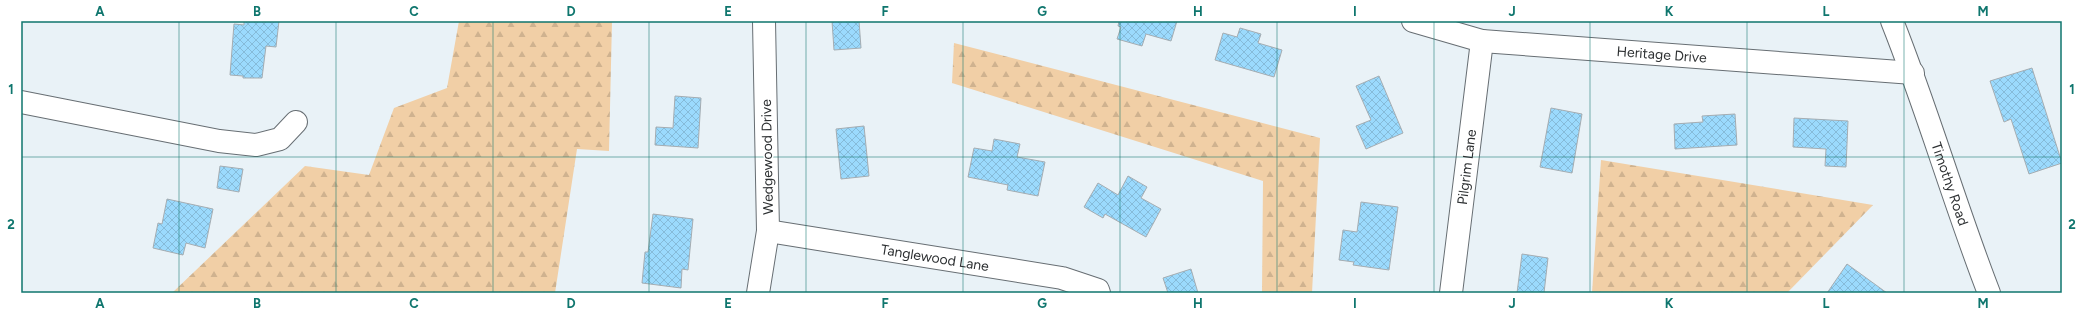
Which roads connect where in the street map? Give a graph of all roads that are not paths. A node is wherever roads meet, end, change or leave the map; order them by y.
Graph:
1 (764, 21) edge
2 (1412, 21) edge
3 (1892, 21) edge
4 (1482, 41) junction
5 (1913, 73) junction
6 (21, 102) edge
7 (296, 122) dead end
8 (768, 231) junction
9 (758, 293) edge
10 (1099, 293) edge
11 (1451, 293) edge
12 (1989, 293) edge

1 - 8 street, Wedgewood Drive
2 - 4 street, Heritage Drive
3 - 5 street
4 - 5 street, Heritage Drive
4 - 11 street, Pilgrim Lane
5 - 12 street, Timothy Road
6 - 7 street
8 - 9 street, Wedgewood Drive
8 - 10 street, Tanglewood Lane

